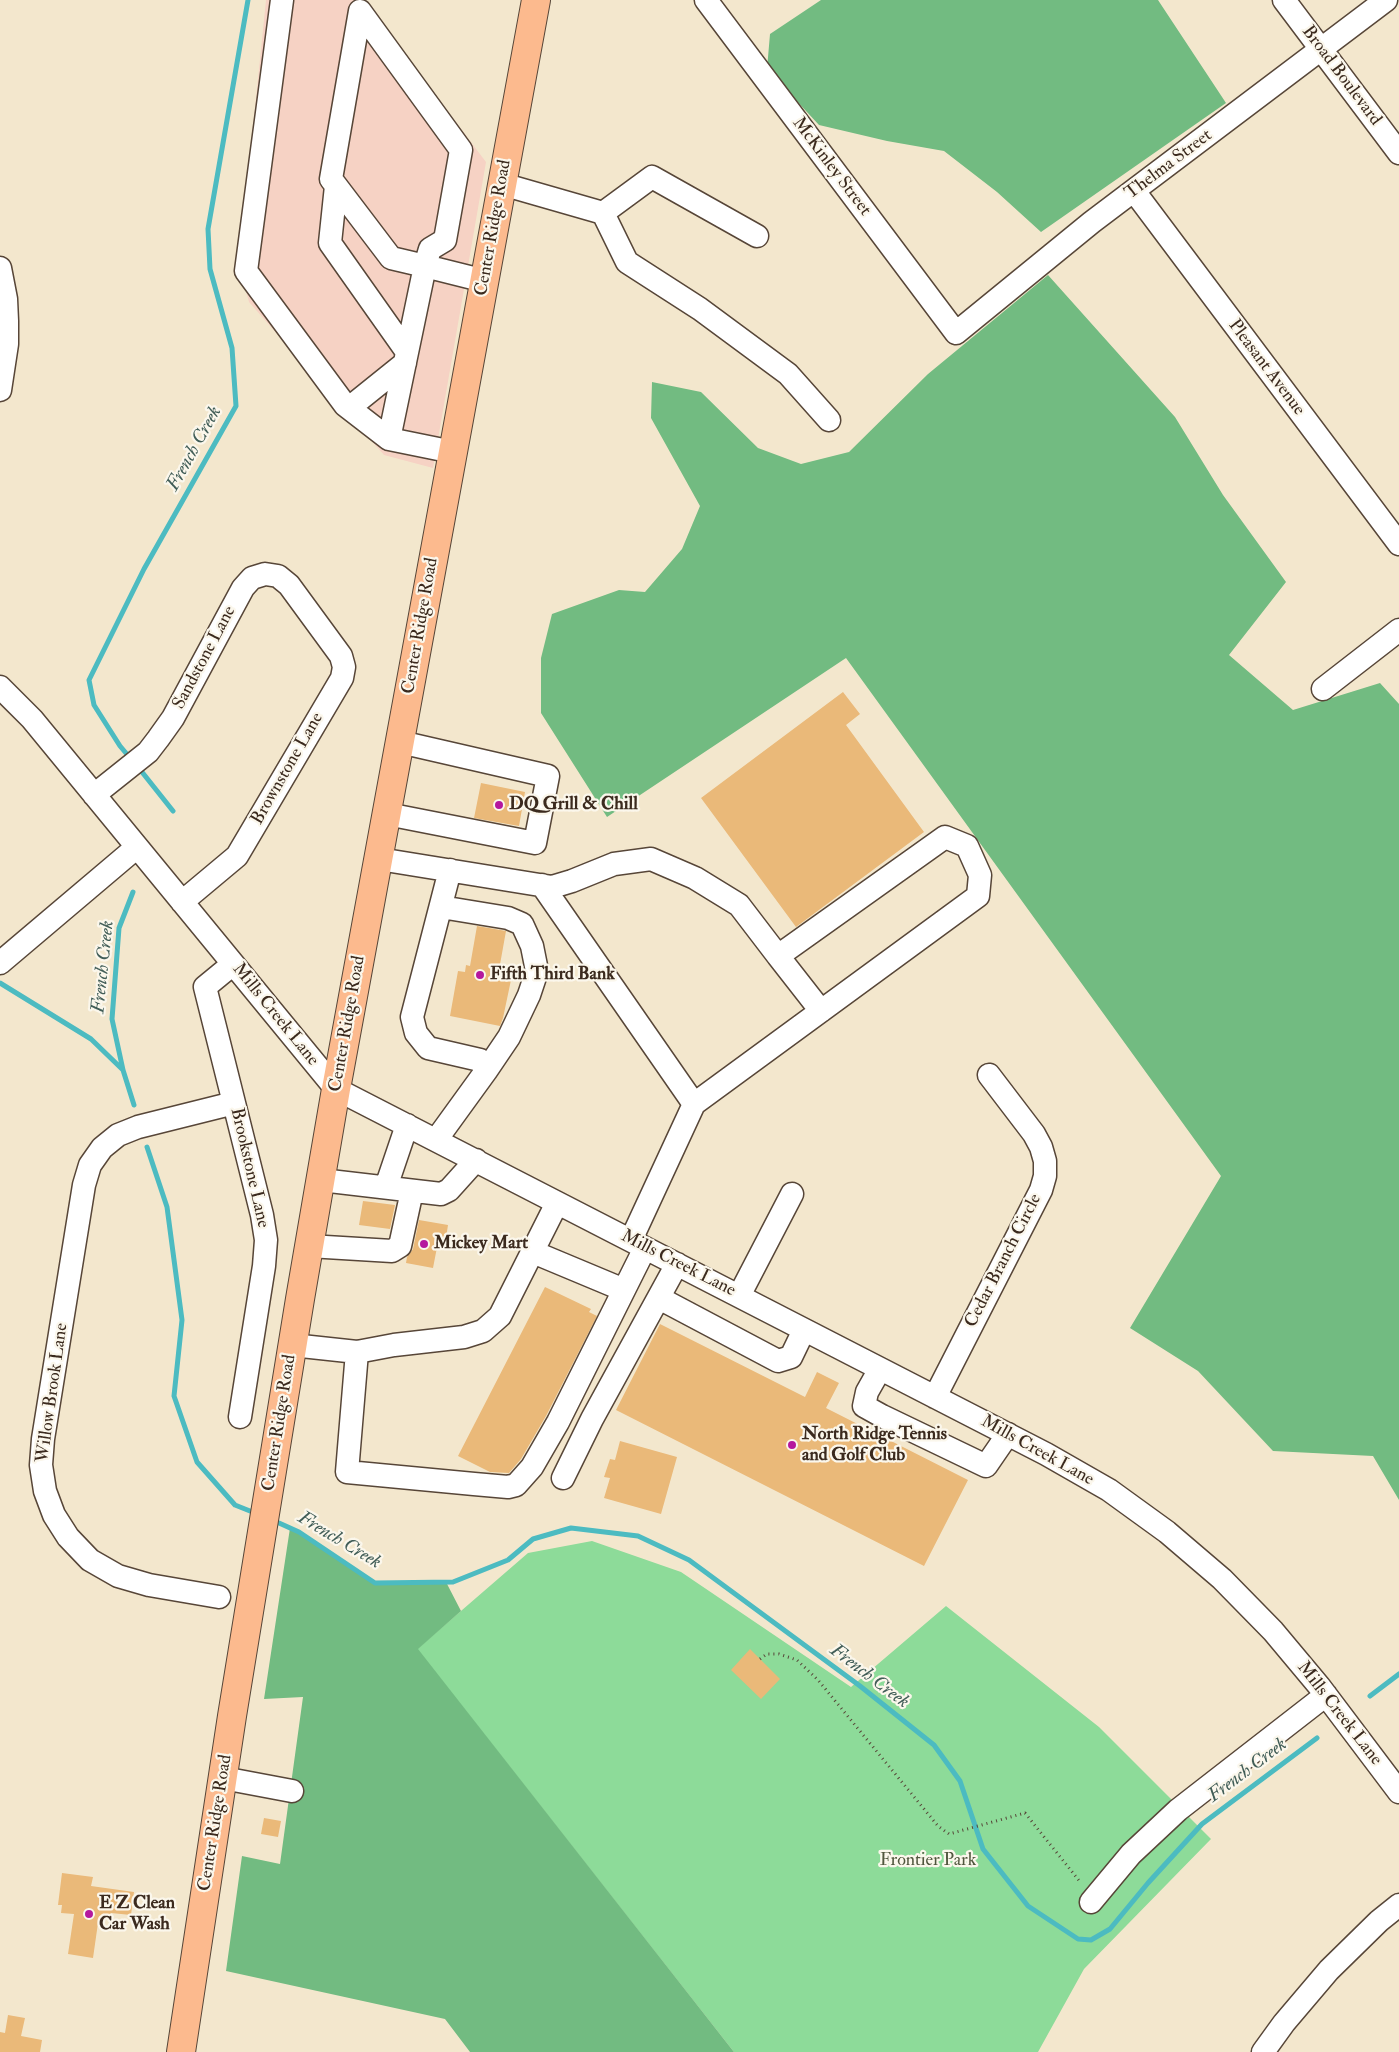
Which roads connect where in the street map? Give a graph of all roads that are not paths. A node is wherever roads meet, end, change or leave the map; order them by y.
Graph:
1 (282, 0) edge
2 (536, 0) edge
3 (706, 0) edge
4 (1284, 0) edge
5 (1386, 0) edge
6 (355, 6) edge
7 (1321, 50) junction
8 (1399, 153) edge
9 (502, 184) junction
10 (336, 186) junction
11 (1134, 192) junction
12 (603, 213) junction
13 (757, 236) dead end
14 (425, 266) junction
15 (0, 268) edge
16 (485, 281) junction
17 (956, 333) joint
18 (406, 357) junction
19 (0, 390) edge
20 (349, 408) junction
21 (829, 420) dead end
22 (390, 439) junction
23 (453, 452) junction
24 (1399, 544) edge
25 (315, 621) joint
26 (1399, 630) edge
27 (0, 687) edge
28 (1323, 689) dead end
29 (400, 742) junction
30 (94, 795) junction
31 (387, 814) junction
32 (138, 847) junction
33 (379, 859) junction
34 (450, 870) junction
35 (542, 885) junction
36 (182, 902) junction
37 (441, 907) junction
38 (778, 956) junction
39 (0, 963) edge
40 (233, 964) junction
41 (821, 1012) junction
42 (486, 1071) junction
43 (990, 1075) dead end
44 (336, 1089) junction
45 (234, 1103) junction
46 (694, 1104) junction
47 (407, 1125) junction
48 (436, 1140) junction
49 (476, 1160) junction
50 (321, 1180) junction
51 (386, 1187) junction
52 (412, 1190) junction
53 (792, 1194) dead end
54 (557, 1203) junction
55 (638, 1244) junction
56 (309, 1246) junction
57 (533, 1252) junction
58 (677, 1264) junction
59 (624, 1290) junction
60 (739, 1296) junction
61 (659, 1298) junction
62 (804, 1330) junction
63 (292, 1344) junction
64 (357, 1352) junction
65 (880, 1369) junction
66 (935, 1397) junction
67 (240, 1417) dead end
68 (1008, 1434) junction
69 (563, 1478) dead end
70 (219, 1597) dead end
71 (1326, 1695) junction
72 (223, 1778) junction
73 (292, 1790) dead end
74 (1399, 1792) edge
75 (1092, 1900) road end
76 (1399, 1904) edge
77 (181, 2052) edge
78 (1263, 2052) edge

1 - 20 street
2 - 9 main road, Center Ridge Road
3 - 17 street, McKinley Street
4 - 7 street, Broad Boulevard
5 - 7 street, Thelma Street
6 - 10 street
6 - 14 street
7 - 8 street, Broad Boulevard
7 - 11 street, Thelma Street
9 - 12 street
9 - 16 main road, Center Ridge Road
10 - 14 street
10 - 18 street
11 - 17 street, Thelma Street
11 - 24 street, Pleasant Avenue
12 - 13 street
12 - 21 street
14 - 16 street
14 - 18 street
15 - 19 street
16 - 23 main road, Center Ridge Road
18 - 20 street
18 - 22 street
20 - 22 street
22 - 23 street
23 - 29 main road, Center Ridge Road
25 - 30 street, Sandstone Lane
25 - 36 street, Brownstone Lane
26 - 28 street
27 - 30 street, Mills Creek Lane
29 - 31 main road, Center Ridge Road
29 - 31 street
30 - 32 street, Mills Creek Lane
31 - 33 main road, Center Ridge Road
32 - 36 street, Mills Creek Lane
32 - 39 street
33 - 34 street
33 - 44 main road, Center Ridge Road
34 - 35 street
34 - 37 street
35 - 38 street
35 - 46 street
36 - 40 street, Mills Creek Lane
37 - 42 street
37 - 42 street
38 - 41 street
38 - 41 street
40 - 44 street, Mills Creek Lane
40 - 45 street, Brookstone Lane
41 - 46 street
42 - 48 street
43 - 66 street, Cedar Branch Circle
44 - 47 street, Mills Creek Lane
44 - 50 main road, Center Ridge Road
45 - 67 street, Brookstone Lane
45 - 70 street, Willow Brook Lane
46 - 55 street
47 - 48 street, Mills Creek Lane
47 - 51 street
48 - 49 street, Mills Creek Lane
49 - 52 street
49 - 54 street, Mills Creek Lane
50 - 51 street
50 - 56 main road, Center Ridge Road
51 - 52 street
52 - 56 street
53 - 60 street
54 - 55 street, Mills Creek Lane
54 - 57 street
55 - 58 street, Mills Creek Lane
55 - 59 street
56 - 63 main road, Center Ridge Road
57 - 59 street
57 - 64 street
58 - 60 street, Mills Creek Lane
58 - 61 street
59 - 64 street
60 - 62 street, Mills Creek Lane
61 - 62 street
61 - 69 street
62 - 65 street, Mills Creek Lane
63 - 64 street
63 - 72 main road, Center Ridge Road
65 - 66 street, Mills Creek Lane
65 - 68 street
66 - 68 street, Mills Creek Lane
68 - 71 street, Mills Creek Lane
71 - 74 street, Mills Creek Lane
71 - 75 street
72 - 73 street
72 - 77 main road, Center Ridge Road
76 - 78 street

